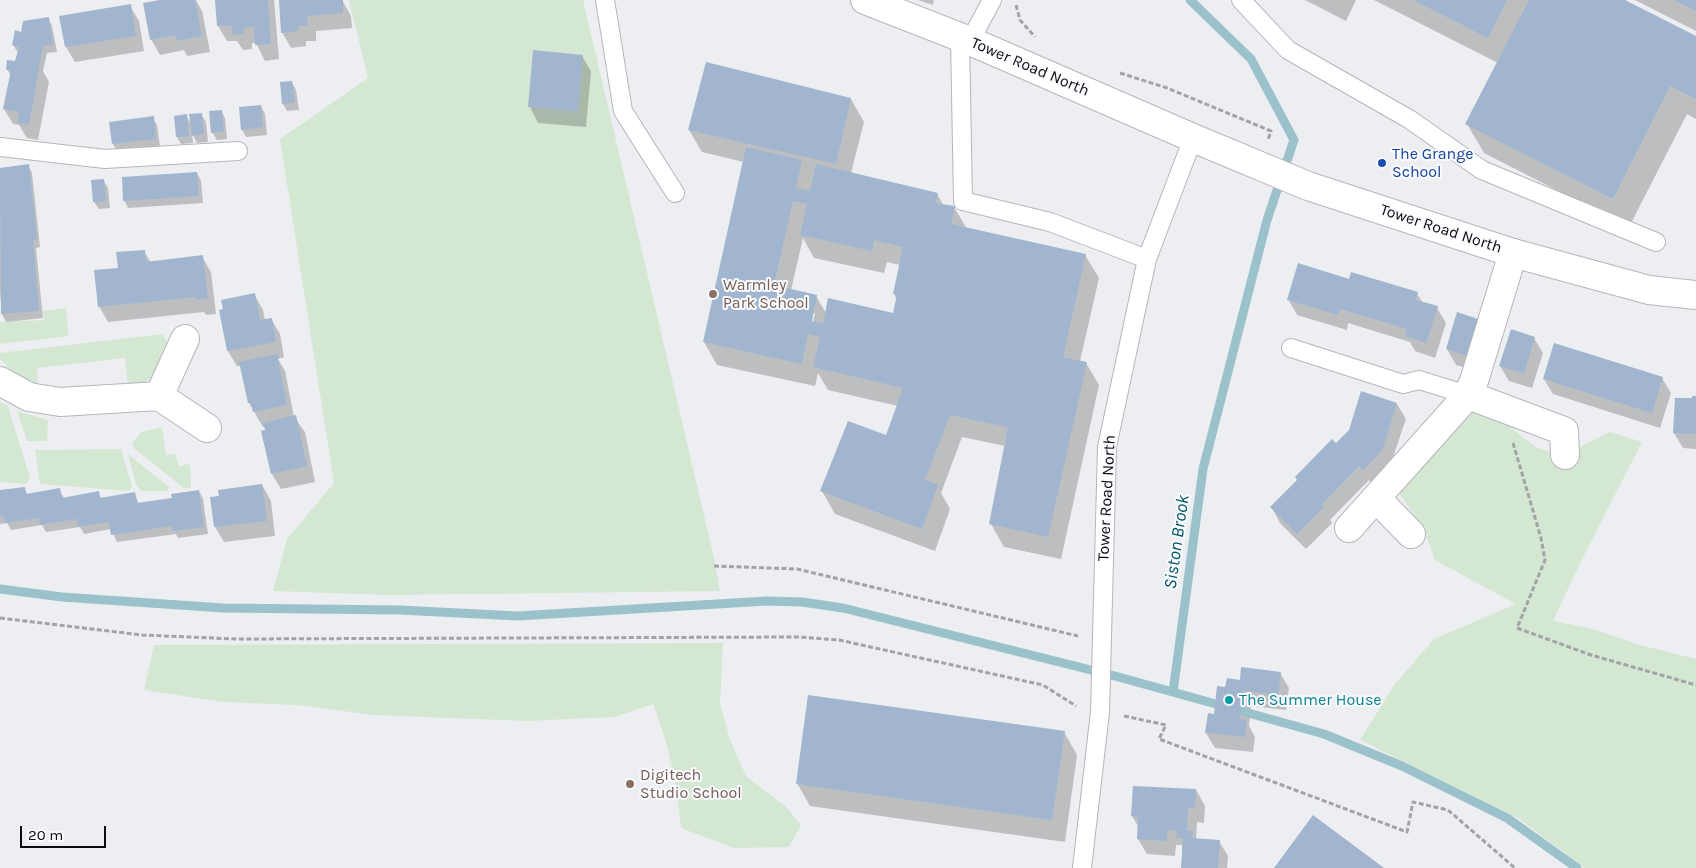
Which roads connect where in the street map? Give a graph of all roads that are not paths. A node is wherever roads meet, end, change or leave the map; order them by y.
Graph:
1 (605, 0) edge
2 (865, 0) edge
3 (992, 0) edge
4 (1242, 0) edge
5 (965, 39) junction
6 (1193, 138) junction
7 (0, 147) edge
8 (238, 151) dead end
9 (675, 193) dead end
10 (1656, 242) dead end
11 (1513, 253) junction
12 (1147, 259) junction
13 (1696, 294) edge
14 (185, 340) dead end
15 (1291, 348) dead end
16 (0, 381) edge
17 (1468, 395) junction
18 (159, 396) junction
19 (207, 428) dead end
20 (1564, 455) dead end
21 (1376, 498) junction
22 (1349, 528) dead end
23 (1411, 534) dead end
24 (1082, 868) edge

1 - 9 lane
2 - 5 street, Tower Road North
3 - 5 lane
4 - 10 lane
5 - 6 street, Tower Road North
5 - 12 lane
6 - 11 street, Tower Road North
6 - 12 lane, Tower Road North
7 - 8 lane
11 - 13 street, Tower Road North
11 - 17 street
12 - 24 lane, Tower Road North
14 - 18 street
15 - 17 lane
16 - 18 street
17 - 20 street
17 - 21 street
18 - 19 street
21 - 22 street
21 - 23 street

